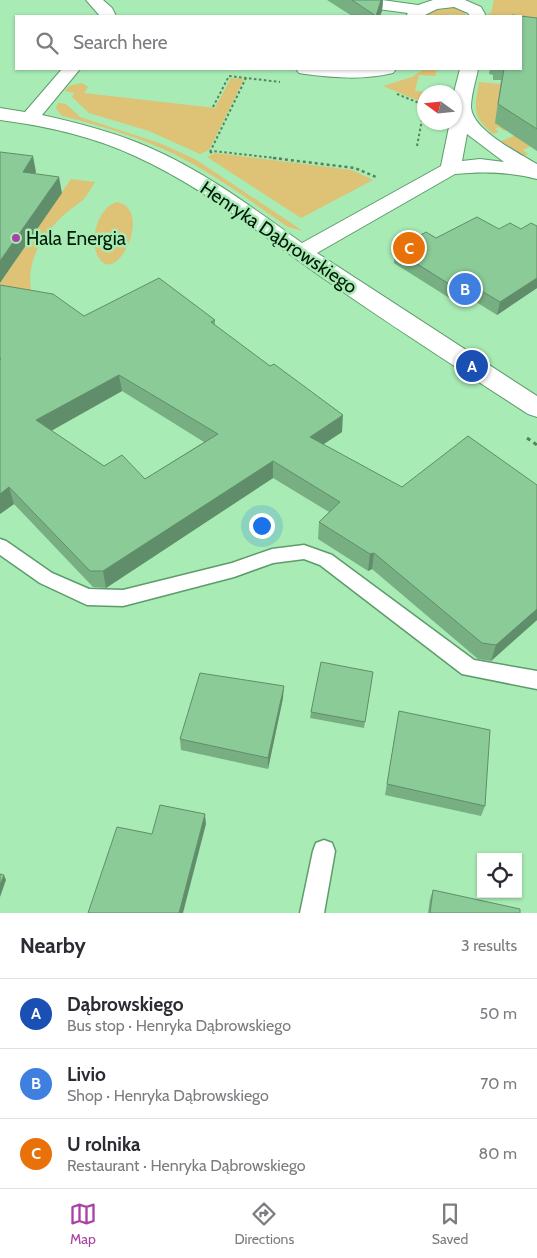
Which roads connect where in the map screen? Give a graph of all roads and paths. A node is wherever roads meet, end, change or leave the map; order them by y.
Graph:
1 (94, 0) edge
2 (347, 0) edge
3 (456, 1) edge
4 (417, 13) edge
5 (109, 15) edge
6 (478, 15) edge
7 (69, 70) edge
8 (316, 70) edge
9 (384, 70) edge
10 (469, 70) edge
11 (246, 78) dead end
12 (400, 95) dead end
13 (417, 102) edge
14 (462, 111) joint
15 (0, 114) edge
16 (30, 118) junction
17 (419, 130) edge
18 (458, 130) edge
19 (416, 146) dead end
20 (210, 152) junction
21 (205, 155) dead end
22 (450, 169) junction
23 (536, 172) edge
24 (372, 184) dead end
25 (302, 252) junction
26 (537, 408) edge
27 (0, 546) edge
28 (537, 680) edge
29 (324, 851) dead end
30 (312, 913) edge

1 - 5 street
2 - 4 street
3 - 4 street
3 - 6 street
7 - 16 street
8 - 9 street
10 - 14 street
11 - 20 path
12 - 13 path
14 - 23 street
15 - 16 street, Henryka Dąbrowskiego
16 - 25 street, Henryka Dąbrowskiego
17 - 19 path
18 - 22 street
20 - 21 path
20 - 24 path
22 - 23 street
22 - 25 street
25 - 26 street, Henryka Dąbrowskiego
27 - 28 lane
29 - 30 lane

